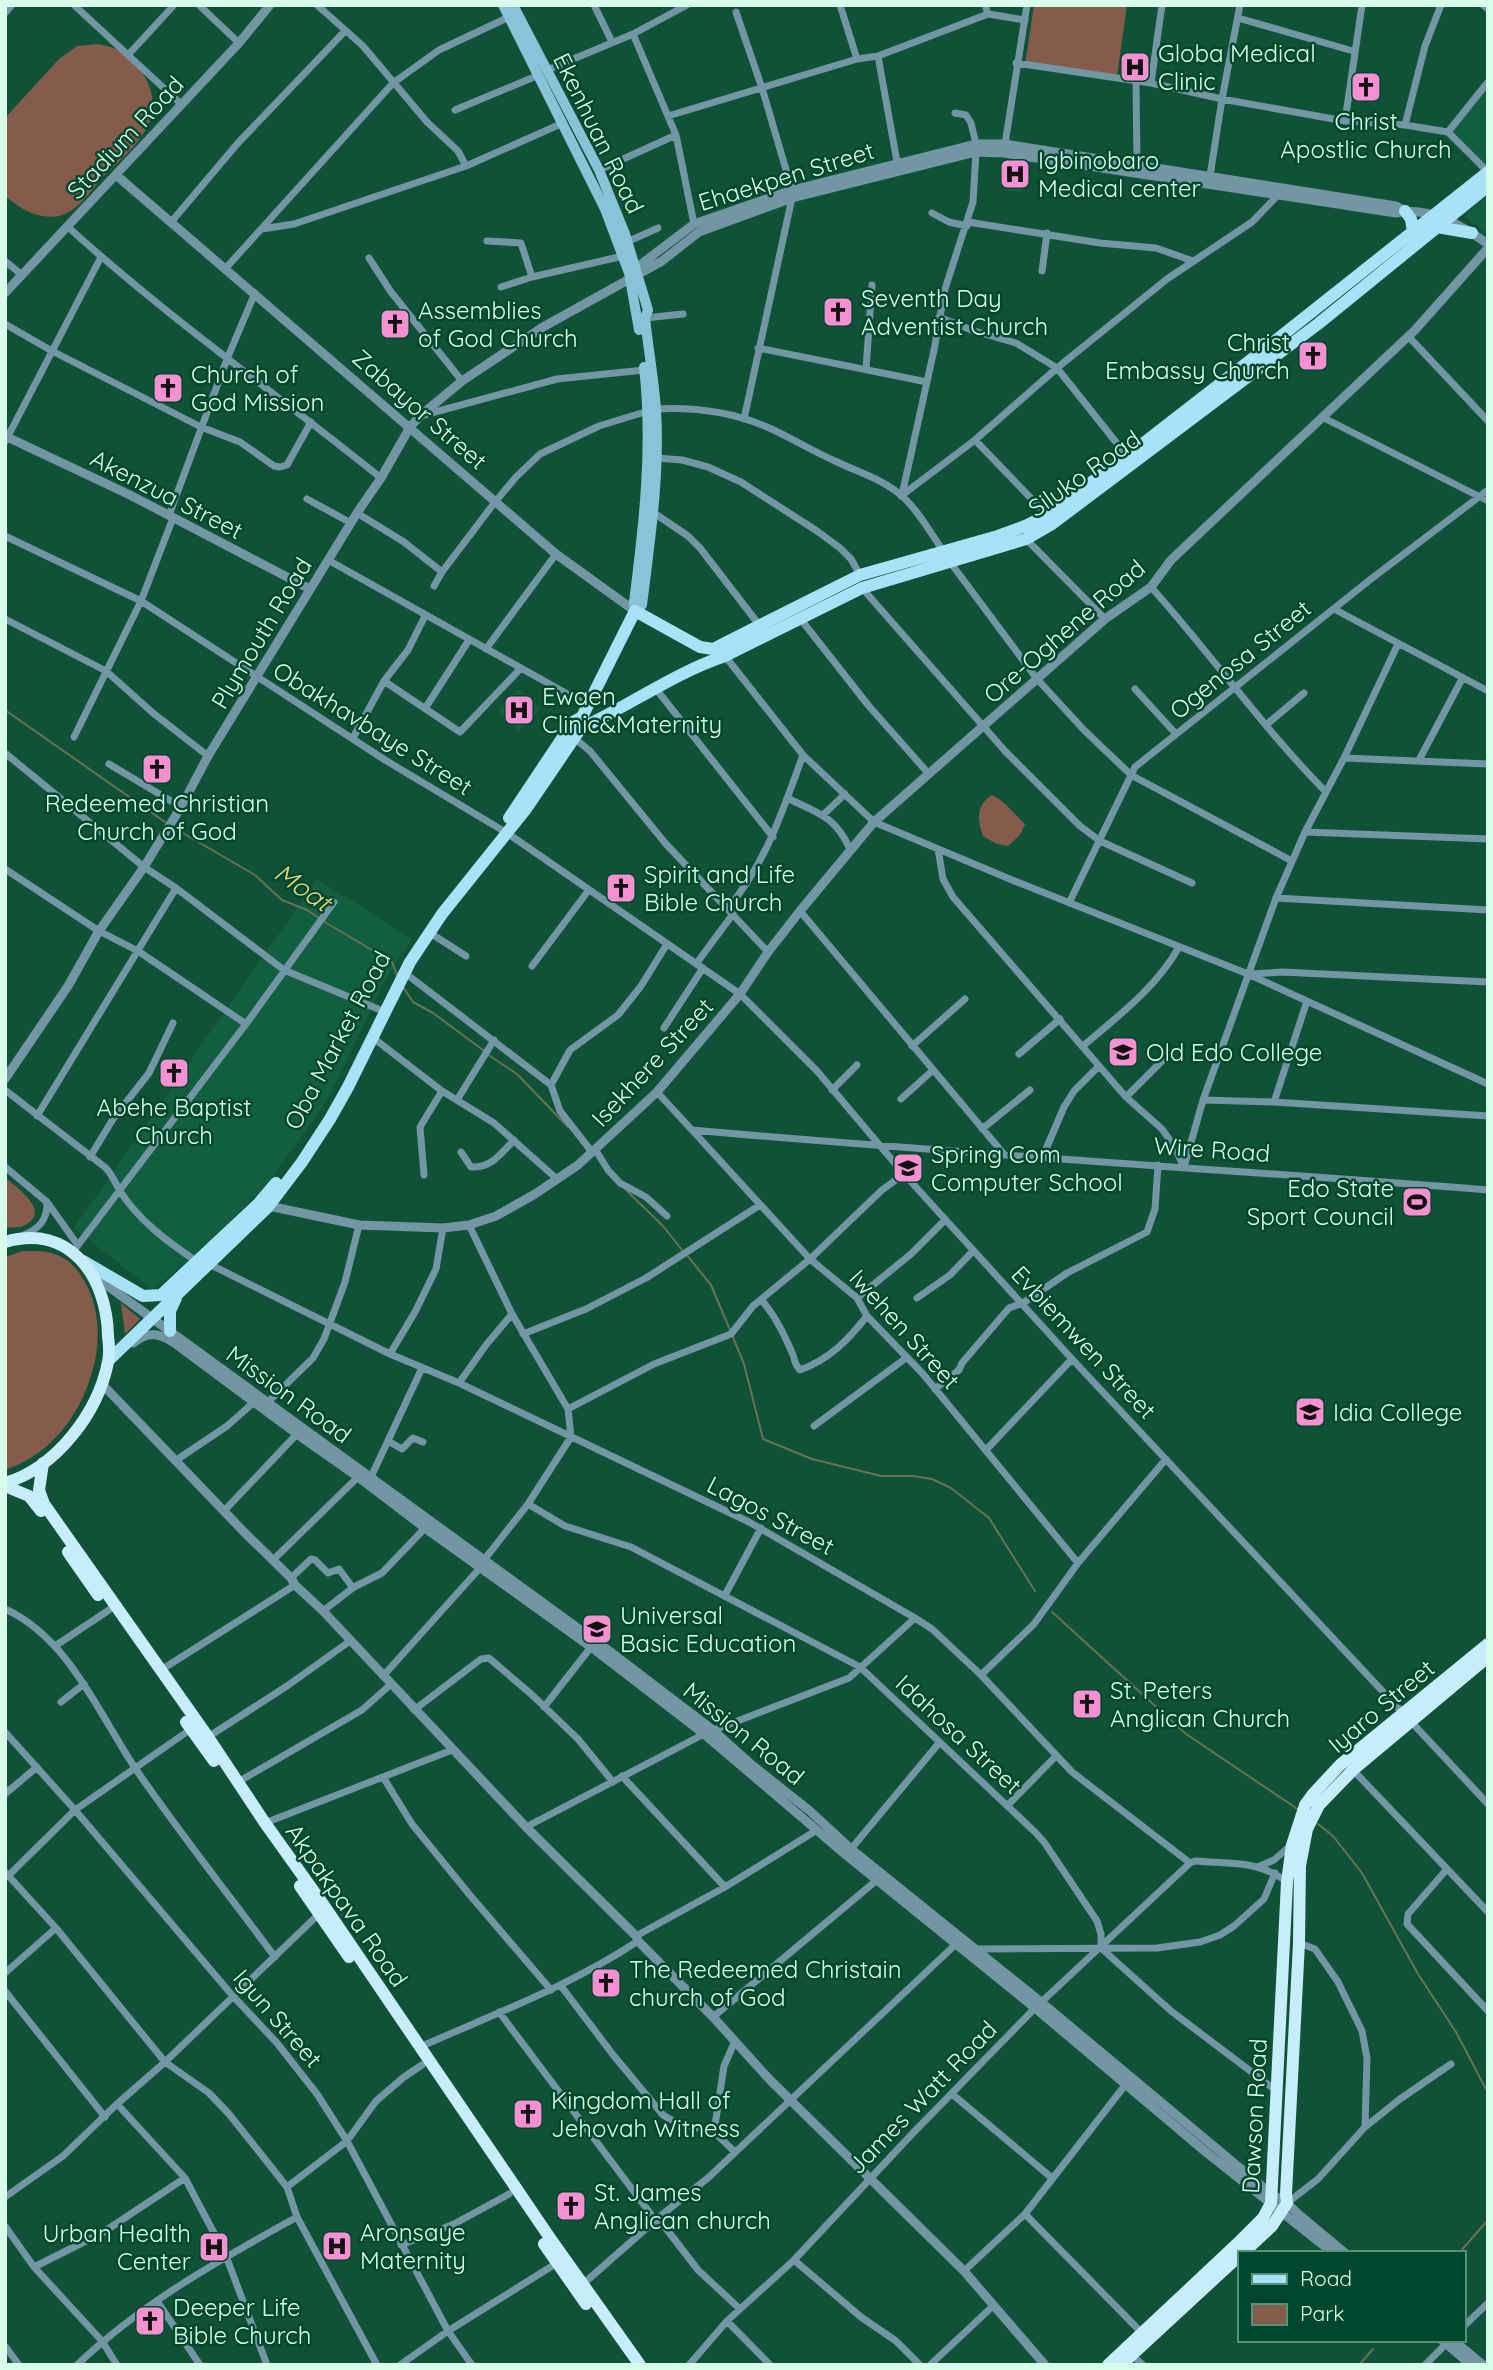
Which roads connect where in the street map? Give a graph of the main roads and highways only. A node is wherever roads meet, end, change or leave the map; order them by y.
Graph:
1 (503, 5) edge
2 (513, 5) edge
3 (543, 72) junction
4 (1488, 172) edge
5 (1488, 186) edge
6 (1461, 208) junction
7 (1405, 211) road end
8 (1436, 221) junction
9 (1413, 232) junction
10 (631, 275) junction
11 (1314, 319) junction
12 (652, 410) junction
13 (947, 557) junction
14 (635, 611) junction
15 (797, 614) junction
16 (713, 649) joint
17 (612, 714) junction
18 (583, 717) junction
19 (504, 832) junction
20 (263, 1205) junction
21 (9, 1241) edge
22 (78, 1252) junction
23 (202, 1263) junction
24 (178, 1294) junction
25 (170, 1331) road end
26 (112, 1358) junction
27 (43, 1463) junction
28 (5, 1484) edge
29 (1488, 1644) edge
30 (1488, 1657) edge
31 (1408, 1716) junction
32 (1310, 1808) junction
33 (322, 1910) junction
34 (1245, 2251) edge
35 (1238, 2257) edge
36 (630, 2365) edge
37 (640, 2365) edge
38 (1108, 2365) edge
39 (1121, 2365) edge

1 - 3 main road, Ekenhuan Road
2 - 3 main road, Ekenhuan Road
3 - 10 main road, Ekenhuan Road
3 - 10 main road, Ekenhuan Road
4 - 8 main road
5 - 6 main road, Siluko Road
6 - 8 main road, Siluko Road
6 - 8 main road
7 - 9 main road
8 - 9 main road, Siluko Road
8 - 11 main road, Siluko Road
9 - 11 main road, Siluko Road
10 - 12 main road, Ekenhuan Road
10 - 12 main road, Ekenhuan Road
11 - 13 main road, Siluko Road
11 - 13 main road, Siluko Road
12 - 14 main road, Ekenhuan Road
12 - 14 main road, Ekenhuan Road
13 - 15 main road, Siluko Road
14 - 16 main road, Zabayor Street
14 - 18 main road, Ekenhuan Road
15 - 16 main road, Siluko Road
15 - 17 main road, Siluko Road
17 - 18 main road, Siluko Road
17 - 18 main road
18 - 19 main road, Oba Market Road
18 - 19 main road, Oba Market Road
19 - 20 main road, Oba Market Road
19 - 20 main road, Oba Market Road
20 - 23 main road, Oba Market Road
21 - 22 highway
22 - 23 main road, Oba Market Road
22 - 26 highway
23 - 24 main road, Oba Market Road
24 - 25 main road
24 - 26 main road, Oba Market Road
26 - 27 highway
27 - 28 highway
27 - 33 highway, Akpakpava Road
28 - 33 highway, Akpakpava Road
29 - 31 highway, Iyaro Street
30 - 31 highway, Iyaro Street
31 - 32 highway, Iyaro Street
31 - 32 highway, Iyaro Street
32 - 34 highway, Dawson Road
32 - 38 highway, Dawson Road
33 - 36 highway, Akpakpava Road
33 - 37 highway, Akpakpava Road
35 - 39 highway

